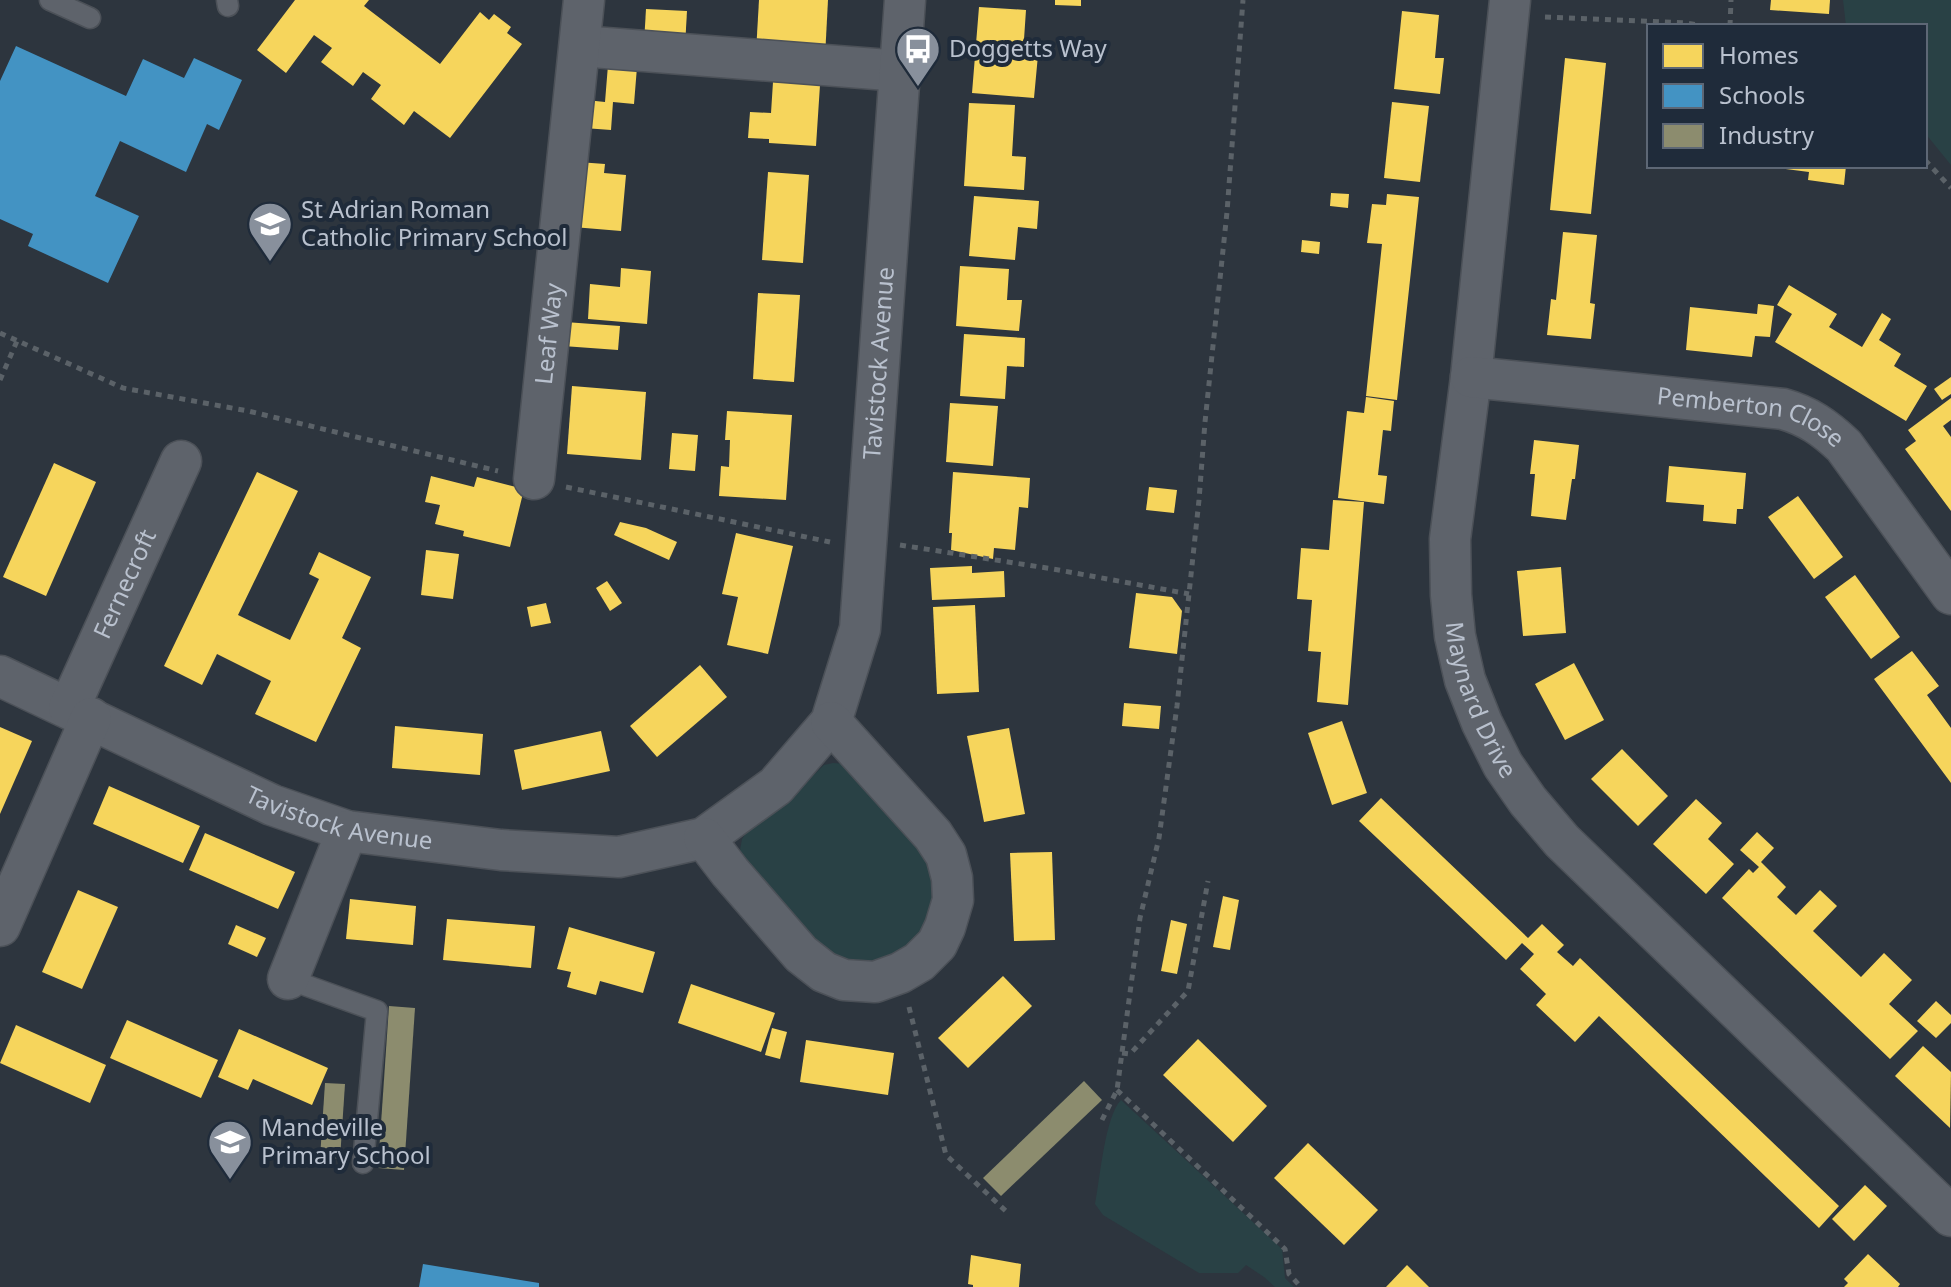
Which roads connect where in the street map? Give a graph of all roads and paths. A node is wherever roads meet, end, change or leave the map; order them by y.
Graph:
1 (50, 0) edge
2 (584, 0) edge
3 (905, 0) edge
4 (1243, 0) edge
5 (1731, 0) edge
6 (1509, 8) edge
7 (90, 18) dead end
8 (1692, 24) edge
9 (1730, 24) edge
10 (580, 46) junction
11 (901, 71) junction
12 (1927, 162) edge
13 (1951, 188) edge
14 (0, 333) edge
15 (17, 341) junction
16 (1471, 377) junction
17 (0, 380) edge
18 (181, 461) dead end
19 (534, 479) junction
20 (867, 545) junction
21 (1189, 594) junction
22 (1951, 594) edge
23 (0, 676) edge
24 (80, 713) junction
25 (831, 722) junction
26 (347, 831) junction
27 (704, 838) junction
28 (1208, 881) dead end
29 (0, 926) edge
30 (900, 973) junction
31 (288, 979) joint
32 (1122, 1053) junction
33 (1117, 1090) junction
34 (1102, 1120) dead end
35 (363, 1163) dead end
36 (1009, 1214) dead end
37 (1951, 1216) edge
38 (1301, 1287) edge

1 - 7 lane
2 - 10 street, Leaf Way
3 - 11 street, Tavistock Avenue
4 - 21 path
5 - 9 path
6 - 8 path
6 - 16 street, Maynard Drive
10 - 11 street
10 - 19 street, Leaf Way
11 - 20 street, Tavistock Avenue
12 - 13 path
14 - 15 path
15 - 17 path
15 - 19 path
16 - 22 street, Pemberton Close
16 - 37 street, Maynard Drive
18 - 24 street, Fernecroft
19 - 20 path
20 - 21 path
20 - 25 street, Tavistock Avenue
21 - 32 path
23 - 24 street, Tavistock Avenue
24 - 26 street, Tavistock Avenue
24 - 29 street, Fernecroft
25 - 27 street, Tavistock Avenue
25 - 30 street
26 - 27 street, Tavistock Avenue
26 - 31 street
27 - 30 street
28 - 32 path
30 - 36 path
31 - 35 lane
32 - 33 path
33 - 34 path
33 - 38 path

